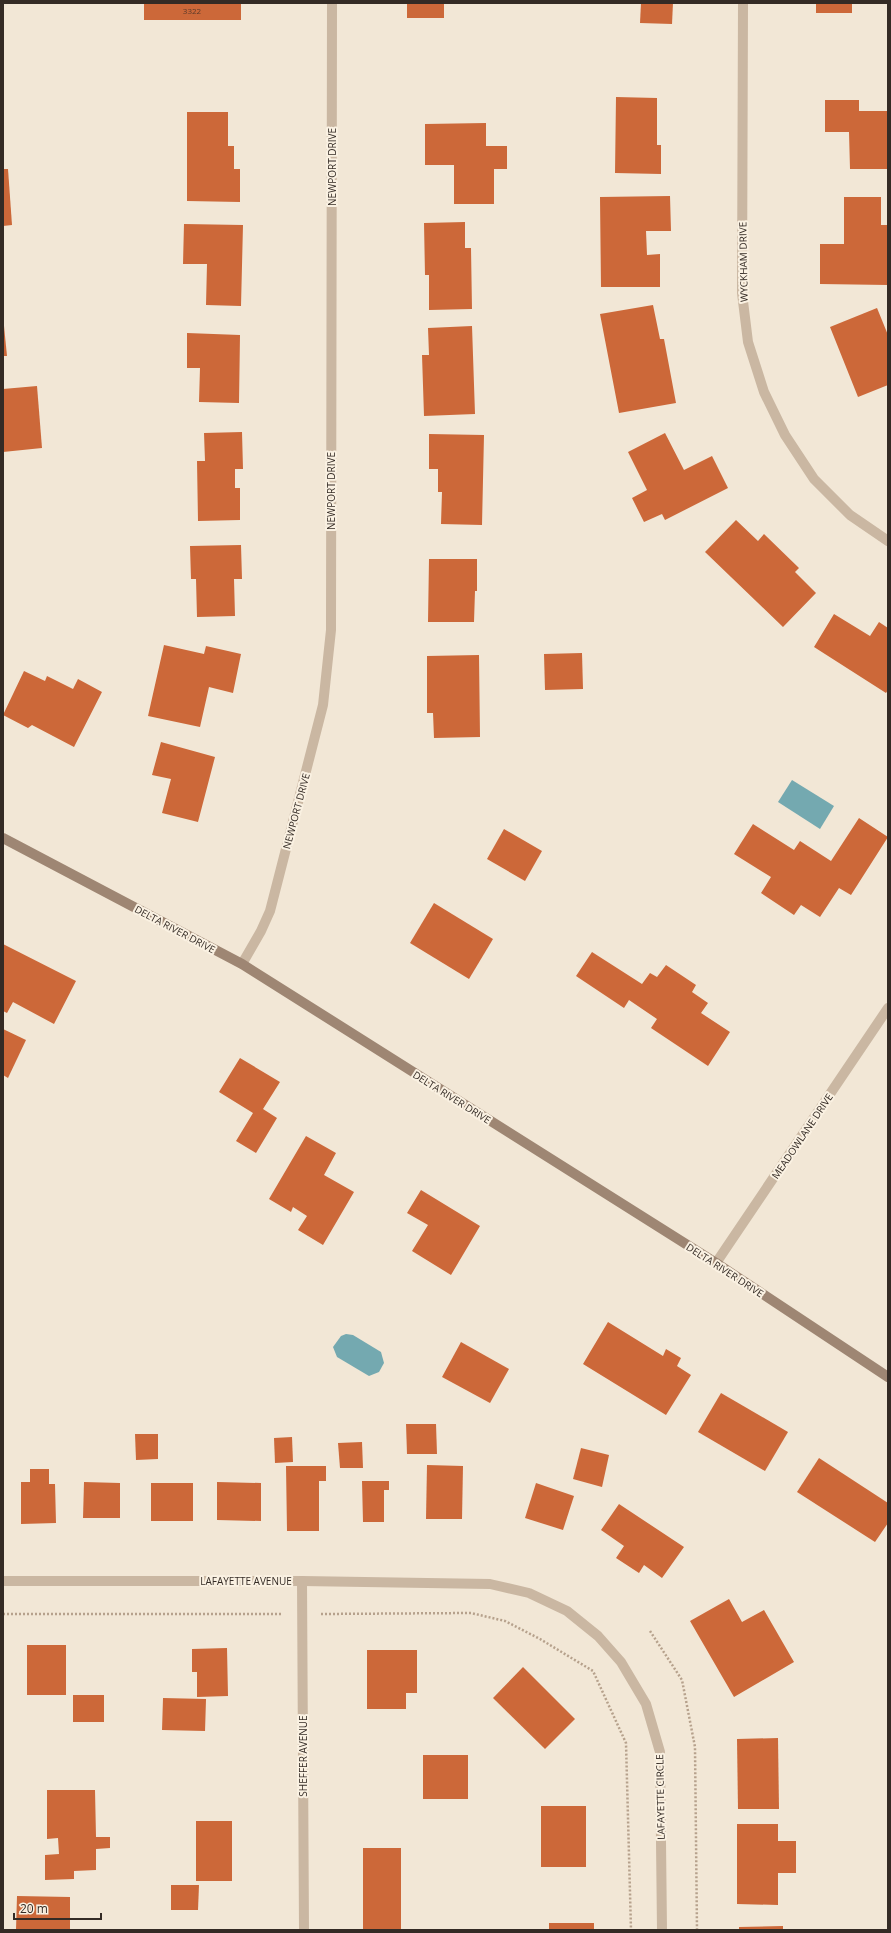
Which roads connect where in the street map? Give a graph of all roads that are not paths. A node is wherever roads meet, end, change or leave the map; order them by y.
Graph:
1 (332, 3) edge
2 (743, 3) edge
3 (888, 541) edge
4 (3, 838) edge
5 (242, 964) junction
6 (888, 1008) edge
7 (716, 1263) junction
8 (888, 1377) edge
9 (3, 1581) edge
10 (302, 1581) junction
11 (490, 1584) joint
12 (304, 1930) edge
13 (662, 1930) edge

1 - 5 street, NEWPORT DRIVE
2 - 3 street, WYCKHAM DRIVE
4 - 5 street, DELTA RIVER DRIVE
5 - 7 street, DELTA RIVER DRIVE
6 - 7 street, MEADOWLANE DRIVE
7 - 8 street, DELTA RIVER DRIVE
9 - 10 street, LAFAYETTE AVENUE
10 - 11 street, LAFAYETTE AVENUE
10 - 12 street, SHEFFER AVENUE
11 - 13 street, LAFAYETTE CIRCLE

